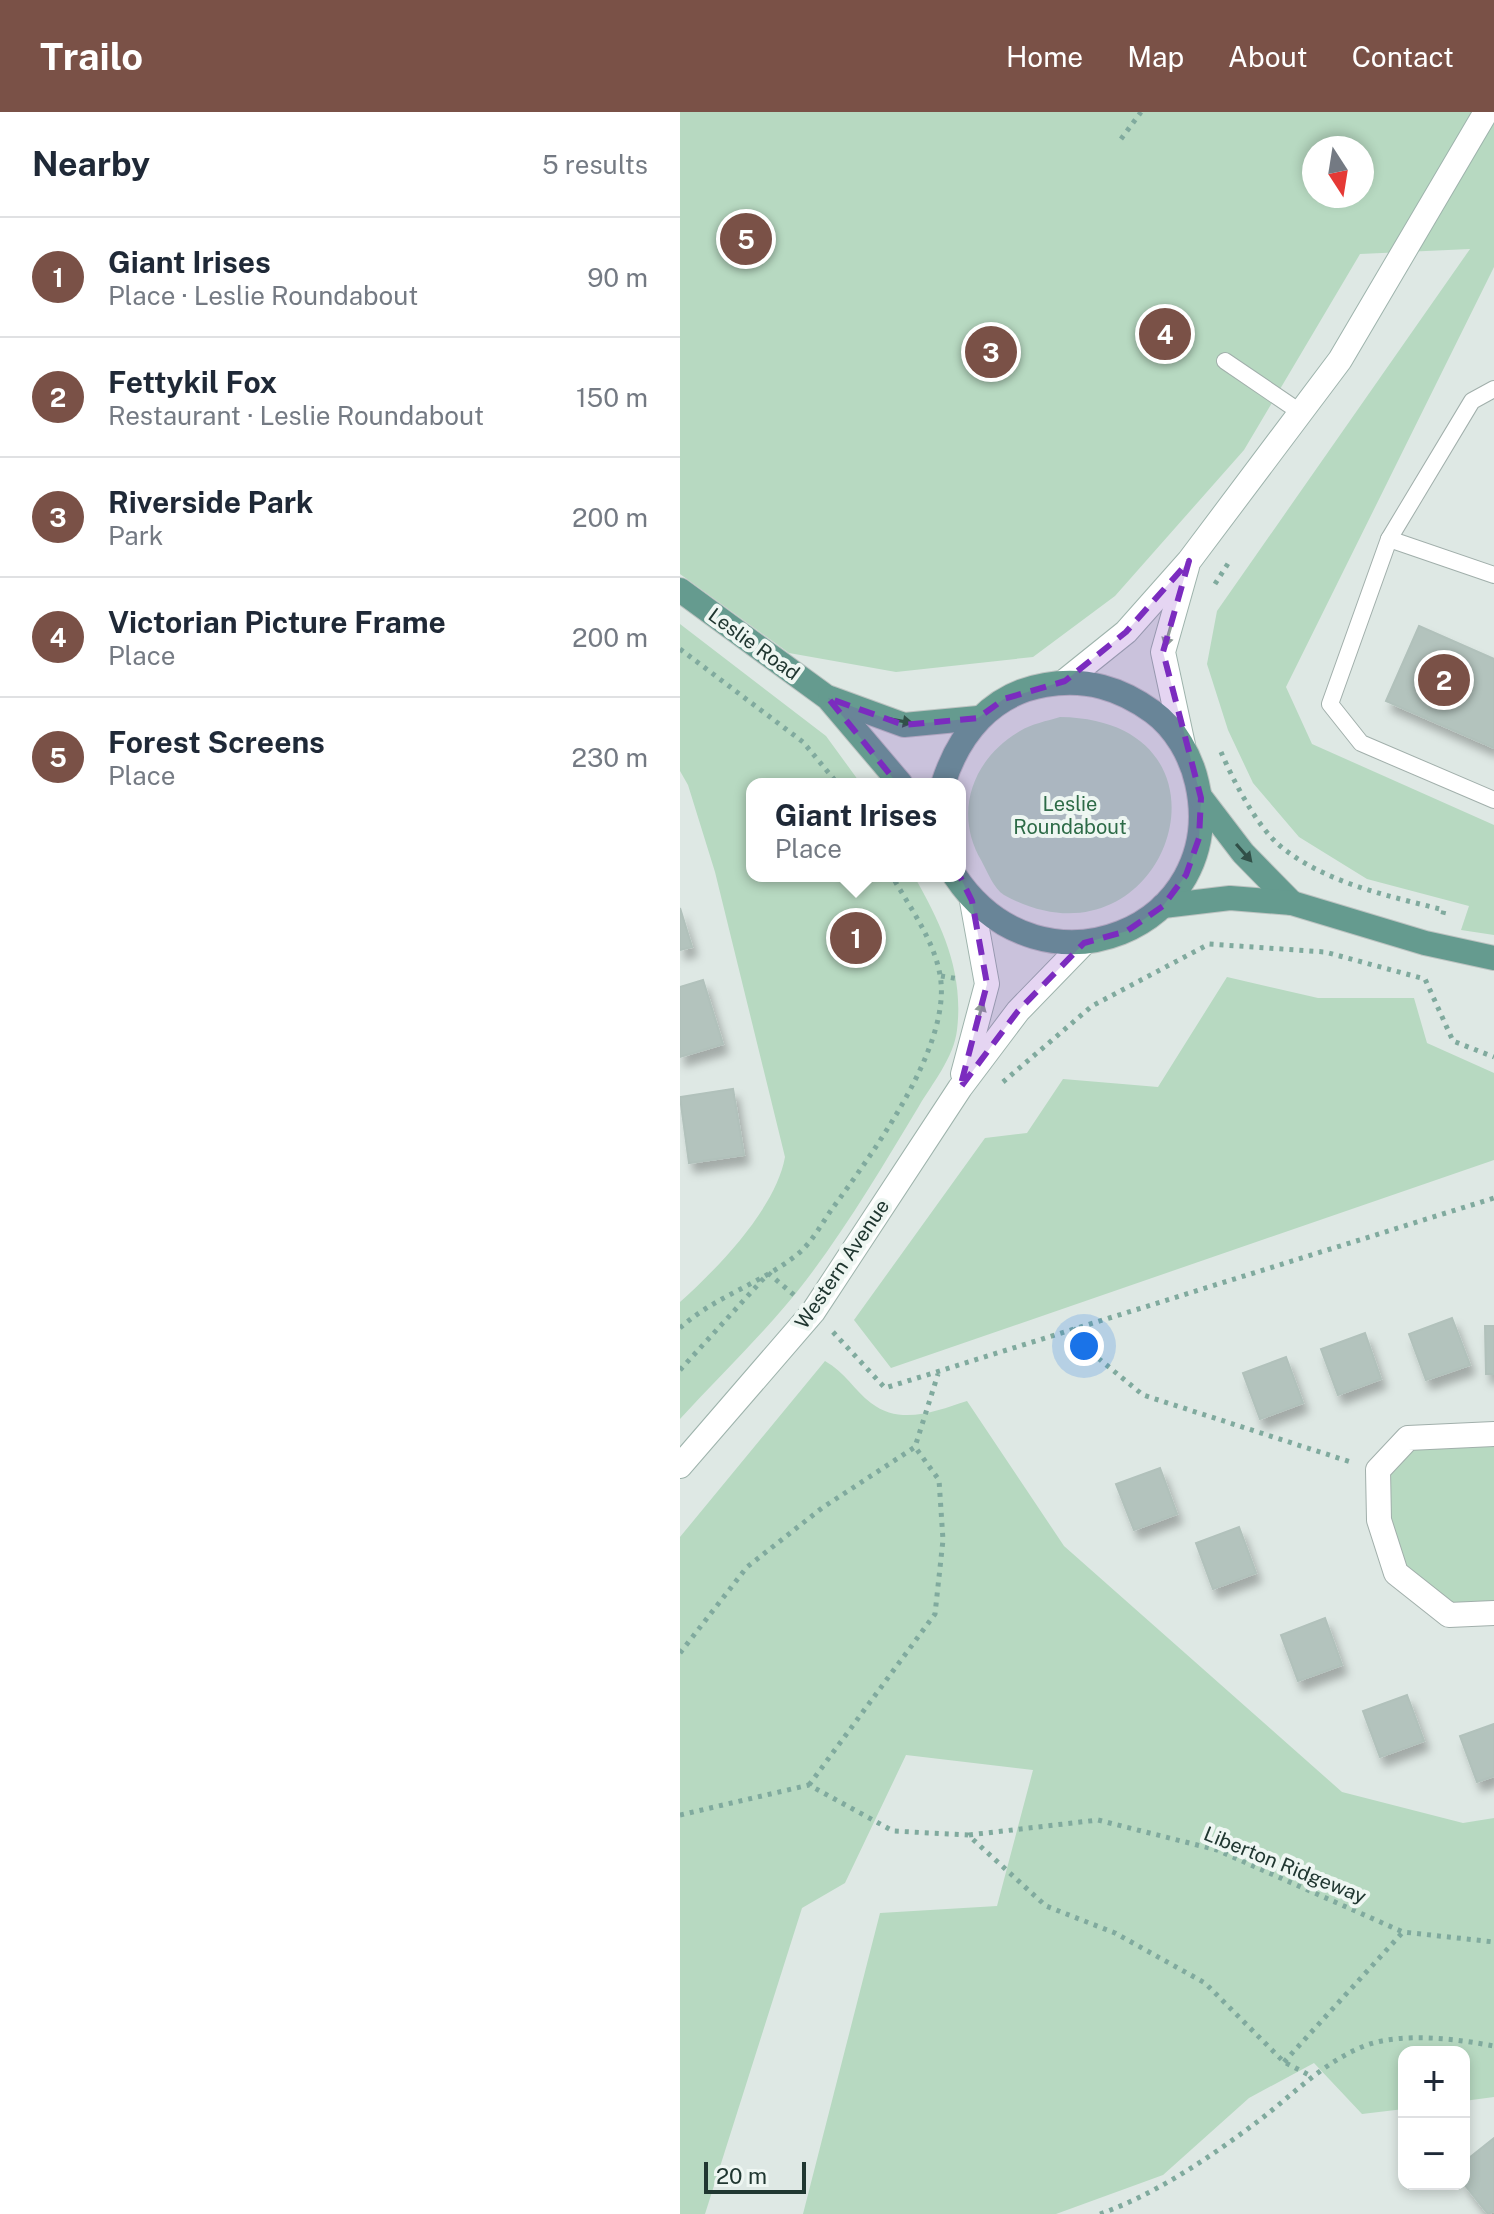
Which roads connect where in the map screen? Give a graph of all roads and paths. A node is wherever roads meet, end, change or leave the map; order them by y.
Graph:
1 (1141, 112) edge
2 (1486, 112) edge
3 (1121, 139) dead end
4 (1225, 361) dead end
5 (1494, 389) edge
6 (1300, 412) junction
7 (1389, 539) junction
8 (1232, 557) dead end
9 (1189, 561) junction
10 (1494, 575) edge
11 (680, 590) edge
12 (1208, 594) dead end
13 (680, 649) edge
14 (1065, 681) junction
15 (828, 698) junction
16 (978, 718) junction
17 (1215, 738) dead end
18 (1183, 745) junction
19 (833, 778) edge
20 (896, 778) edge
21 (945, 778) edge
22 (1201, 798) junction
23 (1494, 800) edge
24 (895, 882) edge
25 (959, 882) edge
26 (972, 901) junction
27 (1292, 903) junction
28 (1163, 906) junction
29 (1444, 910) dead end
30 (1084, 943) junction
31 (1494, 958) edge
32 (1494, 1057) edge
33 (960, 1088) junction
34 (994, 1091) dead end
35 (1494, 1198) edge
36 (768, 1273) junction
37 (813, 1312) junction
38 (680, 1328) edge
39 (1073, 1328) junction
40 (680, 1370) edge
41 (938, 1373) junction
42 (1494, 1434) edge
43 (915, 1447) junction
44 (680, 1466) edge
45 (1378, 1470) junction
46 (1494, 1613) edge
47 (680, 1653) edge
48 (809, 1785) junction
49 (680, 1815) edge
50 (968, 1835) junction
51 (1403, 1932) junction
52 (1494, 1942) edge
53 (1494, 2046) edge
54 (1284, 2062) junction
55 (1311, 2076) junction
56 (1100, 2214) edge

1 - 3 path
2 - 6 main road
4 - 6 lane
5 - 7 lane
6 - 9 main road
7 - 10 lane
7 - 23 lane
8 - 12 path
9 - 14 main road
9 -> 18 main road
11 - 15 main road, Leslie Road
13 - 19 path
14 - 16 main road
14 - 18 main road
15 -> 16 main road
15 - 20 main road
16 - 21 main road
17 - 29 path
18 - 22 main road
22 -> 27 main road
22 - 28 main road
24 - 36 path
25 - 26 main road
26 - 30 main road
33 -> 26 main road
27 - 28 main road
27 - 31 main road
28 - 30 main road
30 - 33 main road, Western Avenue
32 - 34 path
33 - 37 main road, Western Avenue
35 - 39 path
36 - 38 path
36 - 40 path
37 - 41 path
37 - 44 main road, Western Avenue
39 - 41 path
39 - 45 path
41 - 43 path
42 - 45 main road
43 - 47 path
43 - 48 path
45 - 46 main road
48 - 49 path
48 - 50 path, Liberton Ridgeway
50 - 51 path, Liberton Ridgeway
50 - 54 path
51 - 52 path, Liberton Ridgeway
51 - 54 path
53 - 55 path
54 - 55 path
55 - 56 path

